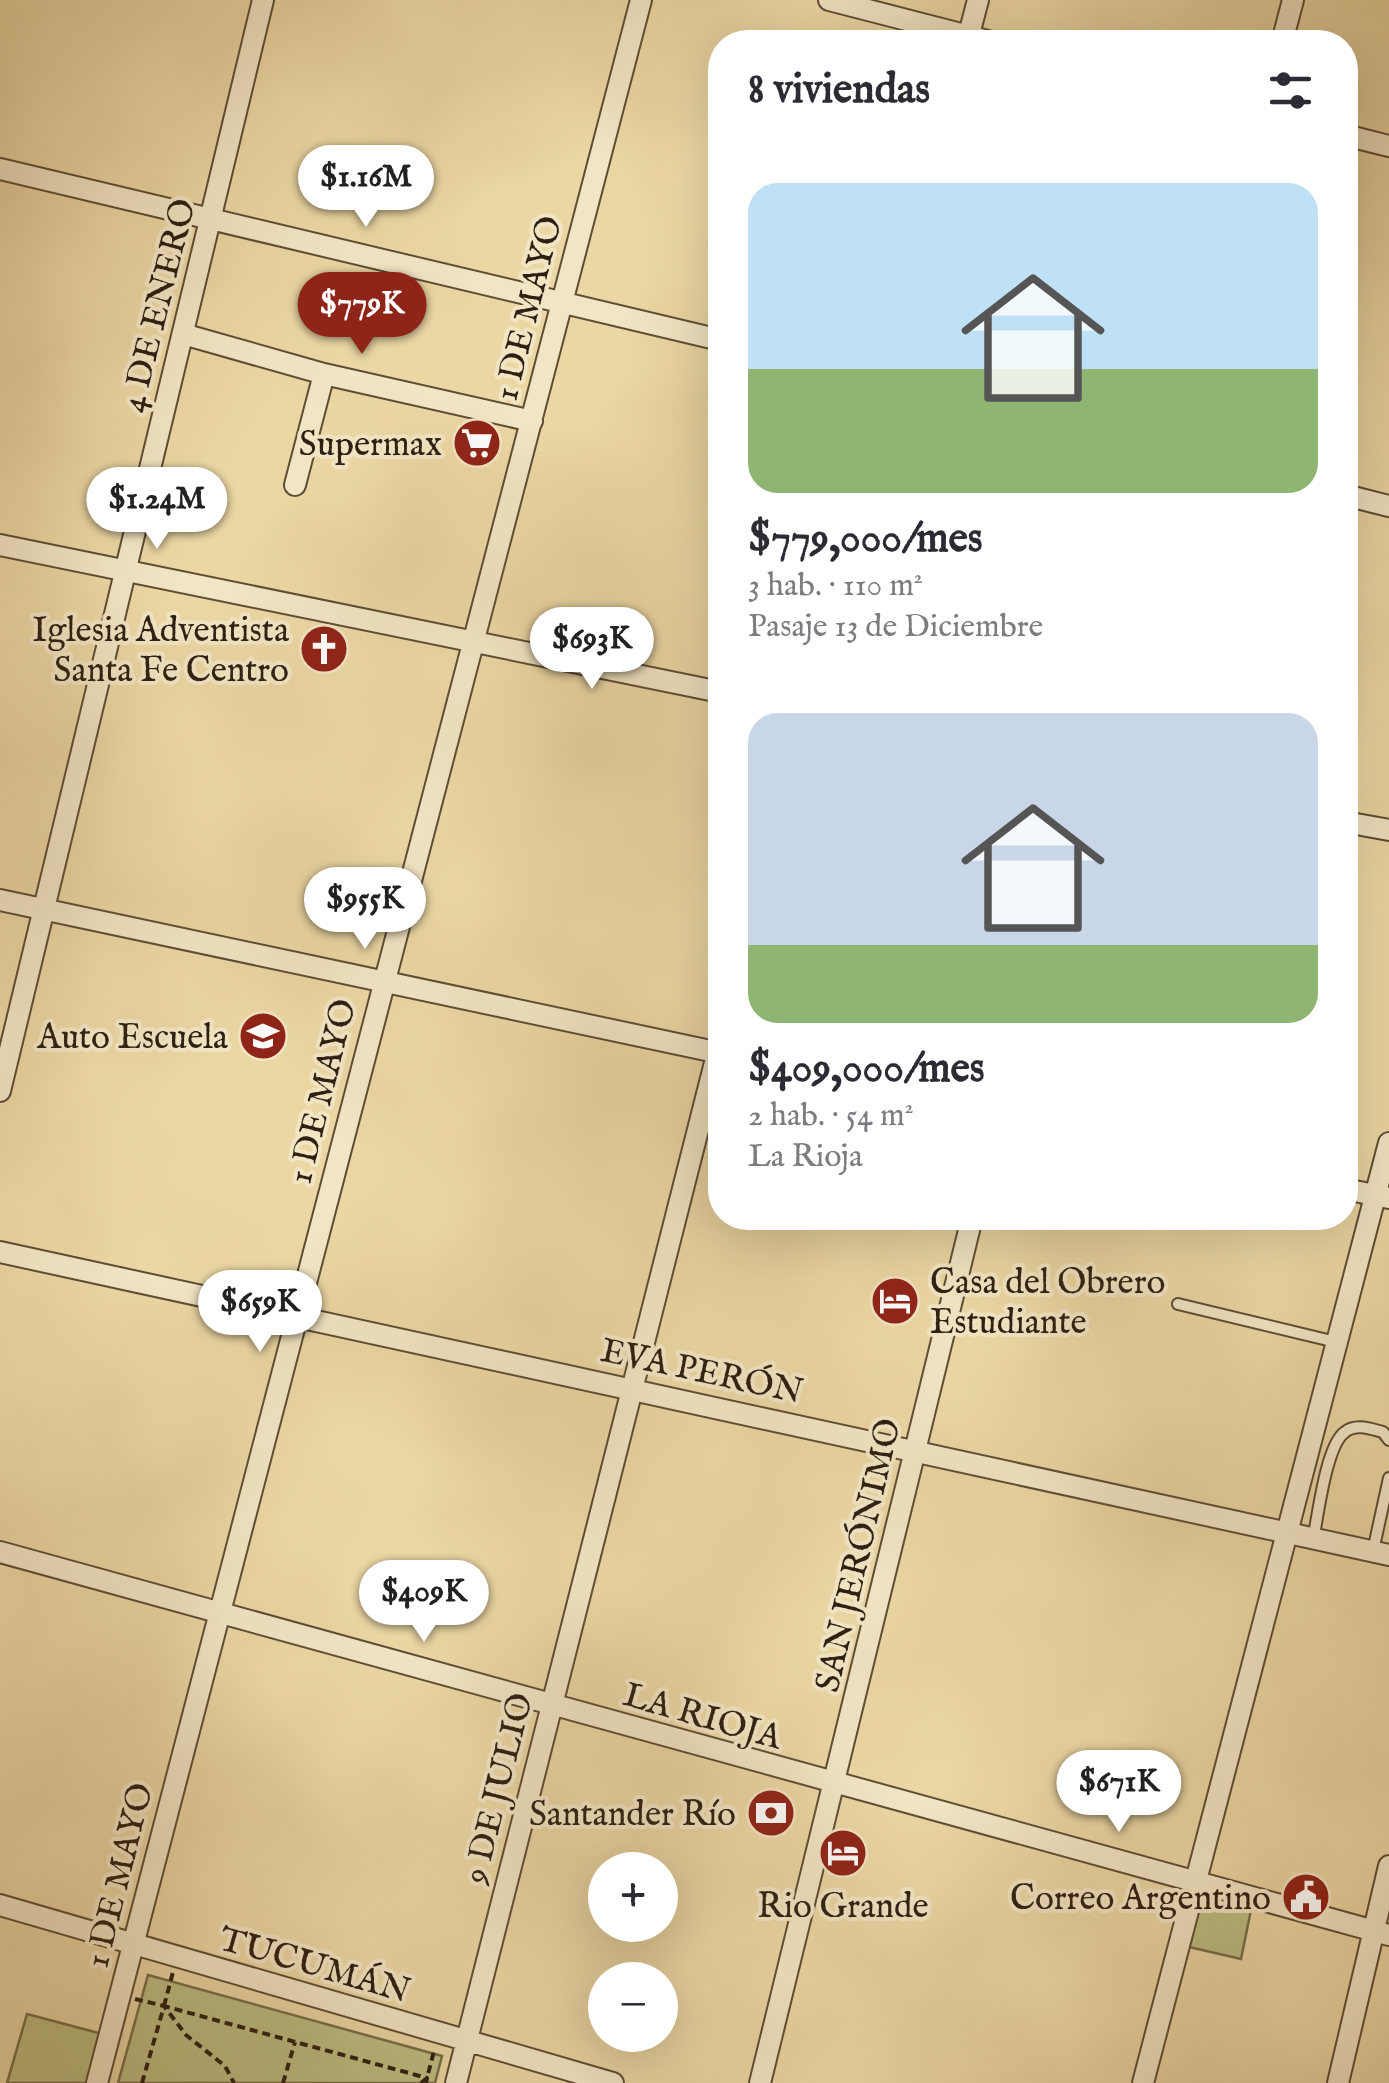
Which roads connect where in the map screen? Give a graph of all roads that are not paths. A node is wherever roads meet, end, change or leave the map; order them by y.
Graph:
1 (263, 0) edge
2 (641, 0) edge
3 (829, 0) edge
4 (978, 0) edge
5 (1293, 0) edge
6 (936, 30) edge
7 (970, 30) edge
8 (1285, 30) edge
9 (1358, 138) edge
10 (1389, 146) edge
11 (0, 168) edge
12 (211, 219) junction
13 (561, 302) junction
14 (183, 334) junction
15 (708, 337) edge
16 (324, 374) junction
17 (532, 421) junction
18 (294, 485) dead end
19 (1358, 498) edge
20 (1389, 506) edge
21 (0, 546) edge
22 (126, 570) junction
23 (474, 642) junction
24 (708, 690) edge
25 (1358, 824) edge
26 (1389, 830) edge
27 (0, 900) edge
28 (42, 910) junction
29 (382, 982) junction
30 (708, 1048) edge
31 (0, 1092) edge
32 (708, 1094) edge
33 (1389, 1143) edge
34 (1382, 1197) edge
35 (969, 1230) edge
36 (0, 1252) edge
37 (1178, 1304) dead end
38 (296, 1317) junction
39 (1336, 1342) junction
40 (634, 1388) junction
41 (1389, 1440) edge
42 (915, 1449) junction
43 (1389, 1478) edge
44 (1285, 1534) junction
45 (1312, 1540) junction
46 (0, 1552) edge
47 (1381, 1554) edge
48 (216, 1614) junction
49 (550, 1706) junction
50 (835, 1786) junction
51 (1389, 1866) edge
52 (1195, 1882) junction
53 (0, 1904) edge
54 (1381, 1932) edge
55 (134, 1945) junction
56 (466, 2042) junction
57 (97, 2083) edge
58 (456, 2083) edge
59 (613, 2083) edge
60 (760, 2083) edge
61 (1143, 2083) edge
62 (1338, 2083) edge

1 - 12 street, 4 DE ENERO
2 - 13 street, 1 DE MAYO
3 - 6 street
4 - 7 street
5 - 8 street
9 - 10 street
11 - 12 street
12 - 13 street
12 - 14 street, 4 DE ENERO
13 - 15 street
13 - 17 street, 1 DE MAYO
14 - 16 street
14 - 22 street, 4 DE ENERO
16 - 17 street
16 - 18 street
17 - 23 street, 1 DE MAYO
19 - 20 street
21 - 22 street
22 - 23 street
22 - 28 street, 4 DE ENERO
23 - 24 street
23 - 29 street, 1 DE MAYO
25 - 26 street
27 - 28 street
28 - 29 street
28 - 31 street, 4 DE ENERO
29 - 30 street
29 - 38 street, 1 DE MAYO
32 - 40 street, 9 DE JULIO
33 - 34 street
34 - 39 street
35 - 42 street, SAN JERÓNIMO
36 - 38 street, EVA PERÓN
37 - 39 lane
38 - 40 street, EVA PERÓN
38 - 48 street, 1 DE MAYO
39 - 44 street
40 - 42 street, EVA PERÓN
40 - 49 street, 9 DE JULIO
41 - 45 lane
42 - 44 street, EVA PERÓN
42 - 50 street, SAN JERÓNIMO
43 - 47 lane
44 - 45 street, EVA PERÓN
44 - 52 street
45 - 47 street, EVA PERÓN
46 - 48 street, LA RIOJA
48 - 49 street, LA RIOJA
48 - 55 street, 1 DE MAYO
49 - 50 street, LA RIOJA
49 - 56 street, 9 DE JULIO
50 - 52 street, LA RIOJA
50 - 60 street, SAN JERÓNIMO
51 - 54 street
52 - 54 street, LA RIOJA
52 - 61 street
53 - 55 street, TUCUMÁN
54 - 62 street
55 - 56 street, TUCUMÁN
55 - 57 street, 1 DE MAYO
56 - 58 street, 9 DE JULIO
56 - 59 street, TUCUMÁN

